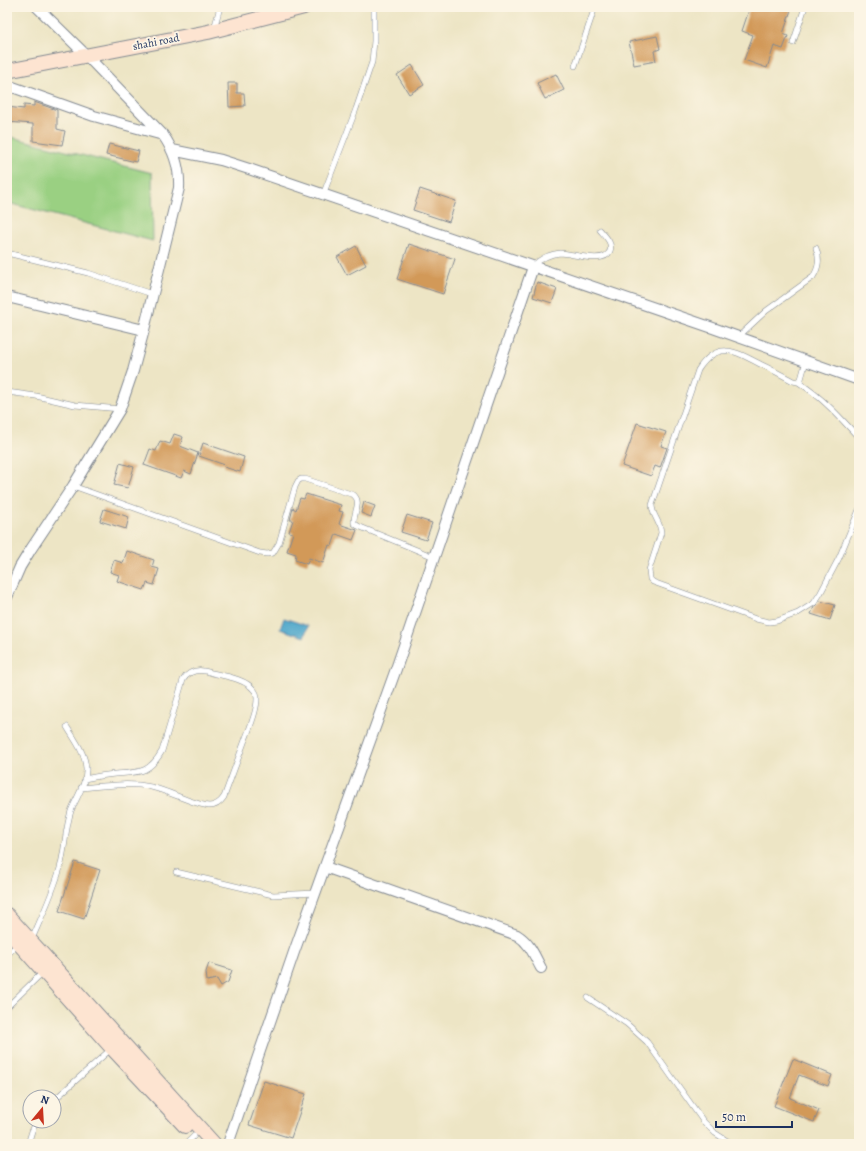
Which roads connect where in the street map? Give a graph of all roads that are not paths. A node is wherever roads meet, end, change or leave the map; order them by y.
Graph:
1 (37, 7) edge
2 (220, 7) edge
3 (304, 7) edge
4 (374, 7) edge
5 (595, 7) edge
6 (805, 7) edge
7 (214, 30) junction
8 (793, 43) dead end
9 (86, 55) junction
10 (575, 66) dead end
11 (7, 70) edge
12 (7, 84) edge
13 (163, 135) junction
14 (172, 150) junction
15 (324, 194) junction
16 (600, 230) dead end
17 (816, 248) dead end
18 (7, 253) edge
19 (533, 267) junction
20 (152, 294) junction
21 (7, 297) edge
22 (144, 330) junction
23 (738, 336) junction
24 (806, 361) junction
25 (859, 380) edge
26 (798, 382) junction
27 (7, 392) edge
28 (120, 409) junction
29 (859, 438) edge
30 (73, 486) junction
31 (859, 510) edge
32 (435, 557) junction
33 (7, 597) edge
34 (68, 727) dead end
35 (84, 779) junction
36 (81, 788) junction
37 (326, 867) junction
38 (176, 872) dead end
39 (316, 893) junction
40 (7, 915) edge
41 (7, 930) edge
42 (25, 942) junction
43 (7, 955) edge
44 (47, 967) junction
45 (541, 968) dead end
46 (588, 998) dead end
47 (7, 1007) edge
48 (112, 1048) junction
49 (62, 1093) edge
50 (34, 1129) edge
51 (194, 1141) edge
52 (28, 1144) edge
53 (214, 1144) edge
54 (228, 1144) edge
55 (732, 1144) edge

1 - 9 street
2 - 7 lane
3 - 7 main road, shahi road
4 - 15 lane
5 - 10 lane
6 - 8 lane
7 - 9 main road, shahi road
9 - 11 main road, shahi road
9 - 13 street
12 - 13 street
13 - 14 street
14 - 15 street
14 - 20 street
15 - 19 street
16 - 19 lane
17 - 23 lane
18 - 20 lane
19 - 23 street
19 - 32 street
20 - 22 street
21 - 22 street
22 - 28 street
23 - 24 street
24 - 25 street
24 - 26 lane
26 - 29 lane
26 - 31 lane
27 - 28 lane
28 - 30 street
30 - 32 lane
30 - 33 street
32 - 37 street
34 - 35 lane
35 - 36 lane
35 - 36 lane
36 - 42 lane
37 - 39 street
37 - 45 street
38 - 39 lane
39 - 54 street
40 - 42 main road
41 - 42 main road
42 - 43 lane
42 - 44 main road
44 - 47 lane
44 - 48 main road
44 - 53 main road
46 - 55 lane
48 - 49 lane
48 - 51 main road
50 - 52 lane

